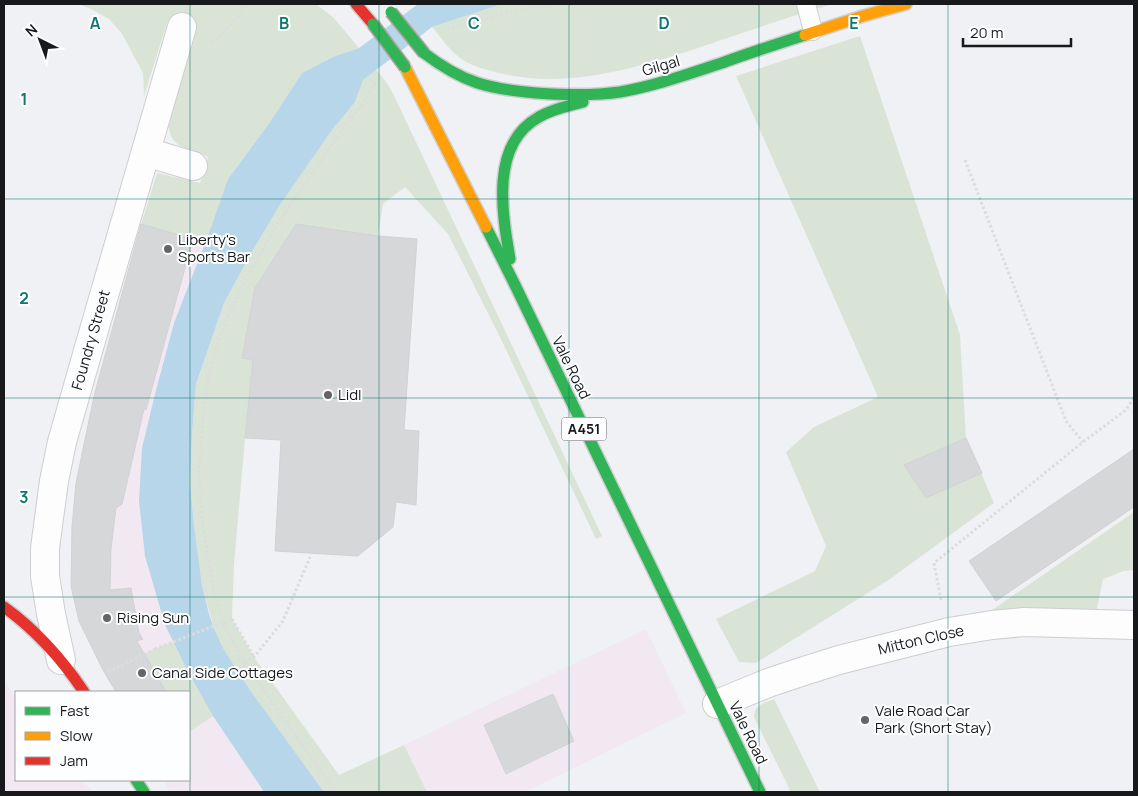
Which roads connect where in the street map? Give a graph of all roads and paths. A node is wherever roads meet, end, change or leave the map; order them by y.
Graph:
1 (244, 4) edge
2 (354, 4) edge
3 (548, 4) edge
4 (806, 4) edge
5 (906, 4) edge
6 (387, 8) edge
7 (240, 15) dead end
8 (182, 27) dead end
9 (446, 29) dead end
10 (813, 31) junction
11 (379, 76) dead end
12 (619, 92) junction
13 (146, 152) junction
14 (965, 160) dead end
15 (193, 166) dead end
16 (515, 285) junction
17 (1134, 397) edge
18 (1083, 442) junction
19 (310, 557) dead end
20 (4, 607) edge
21 (1134, 625) edge
22 (950, 632) junction
23 (254, 657) junction
24 (61, 660) junction
25 (244, 662) junction
26 (82, 689) edge
27 (717, 704) junction
28 (137, 781) edge
29 (144, 792) edge
30 (335, 792) edge
31 (760, 792) edge

1 - 7 path
2 - 16 main road, Vale Road / A451, bridge
3 - 9 path
4 - 10 lane
5 - 10 main road, Gilgal
6 - 12 main road, Gilgal, bridge
8 - 13 street, Foundry Street
10 - 12 main road, Gilgal
11 - 25 path
12 - 16 main road
13 - 15 street
13 - 24 street, Foundry Street
14 - 18 path
16 - 27 main road, Vale Road / A451
17 - 18 path
18 - 22 path
19 - 23 path
20 - 24 main road
21 - 22 street, Mitton Close
22 - 27 street, Mitton Close
23 - 25 path
23 - 26 path, bridge
24 - 26 main road
25 - 30 path
27 - 31 main road, Vale Road / A451
28 - 29 main road

